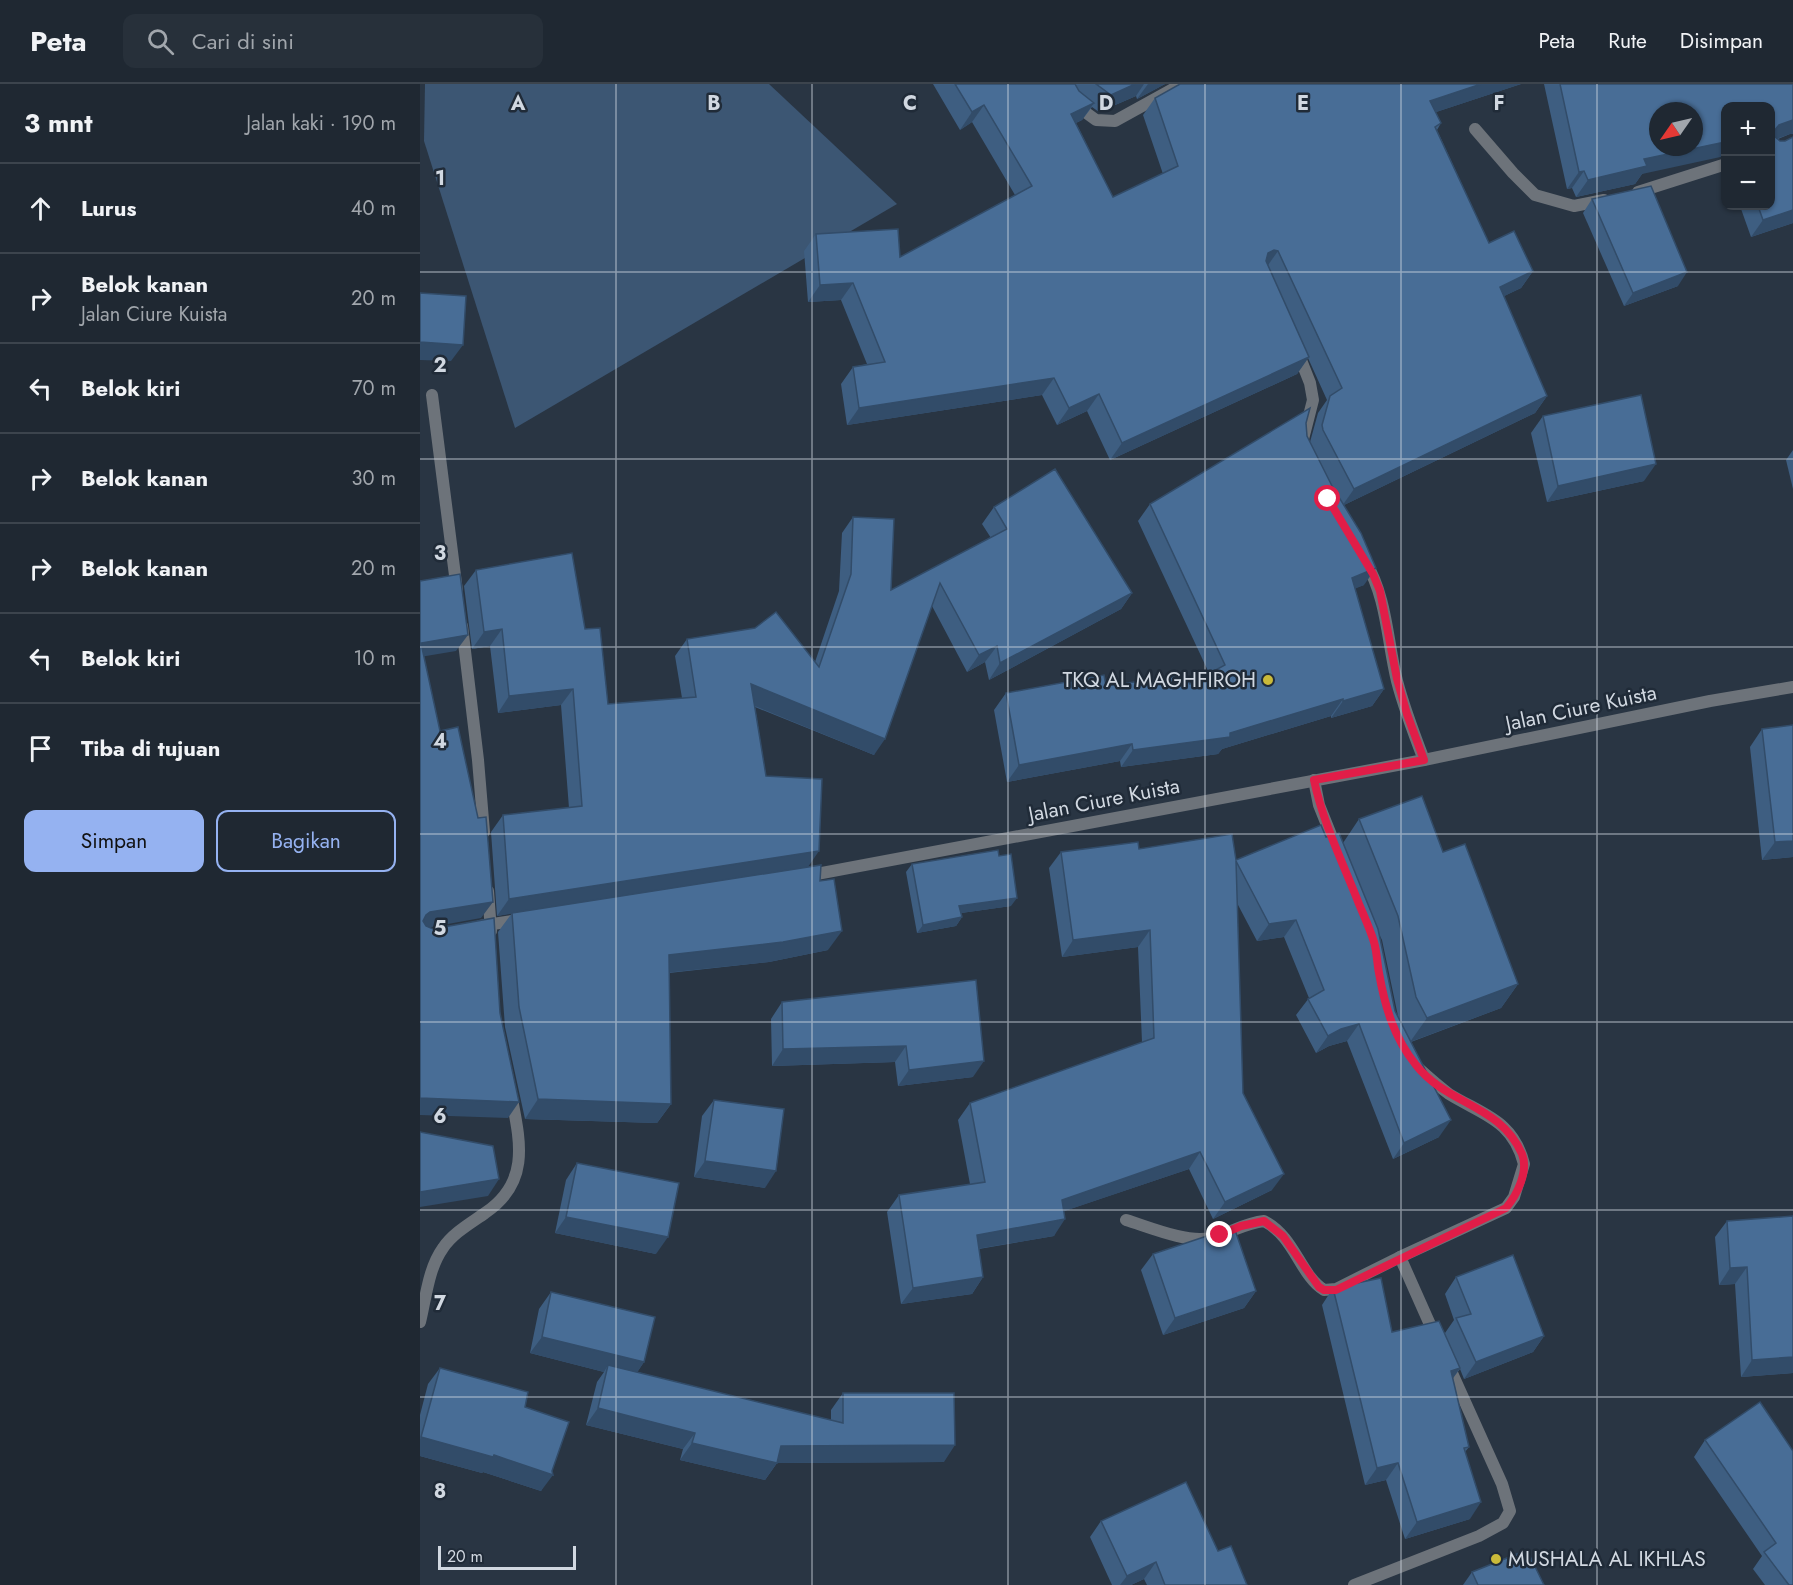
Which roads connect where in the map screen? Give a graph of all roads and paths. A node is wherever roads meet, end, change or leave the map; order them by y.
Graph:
1 (1062, 84) edge
2 (1182, 84) edge
3 (1475, 129) dead end
4 (1721, 165) edge
5 (1292, 339) edge
6 (432, 395) dead end
7 (1308, 459) edge
8 (1357, 547) edge
9 (1793, 687) edge
10 (1424, 760) junction
11 (1314, 780) junction
12 (485, 842) edge
13 (1344, 865) edge
14 (795, 877) edge
15 (487, 878) edge
16 (526, 919) edge
17 (491, 925) junction
18 (467, 929) edge
19 (492, 948) edge
20 (1411, 1058) edge
21 (509, 1086) edge
22 (1126, 1220) dead end
23 (1400, 1257) junction
24 (420, 1322) edge
25 (1354, 1585) edge

1 - 2 street
3 - 4 street
5 - 7 street
6 - 12 street
8 - 10 street
9 - 10 street, Jalan Ciure Kuista
10 - 11 street, Jalan Ciure Kuista
11 - 13 street
11 - 14 street, Jalan Ciure Kuista
15 - 17 street
16 - 17 street
17 - 18 street
17 - 19 street
20 - 23 street
21 - 24 street
22 - 23 street
23 - 25 street

